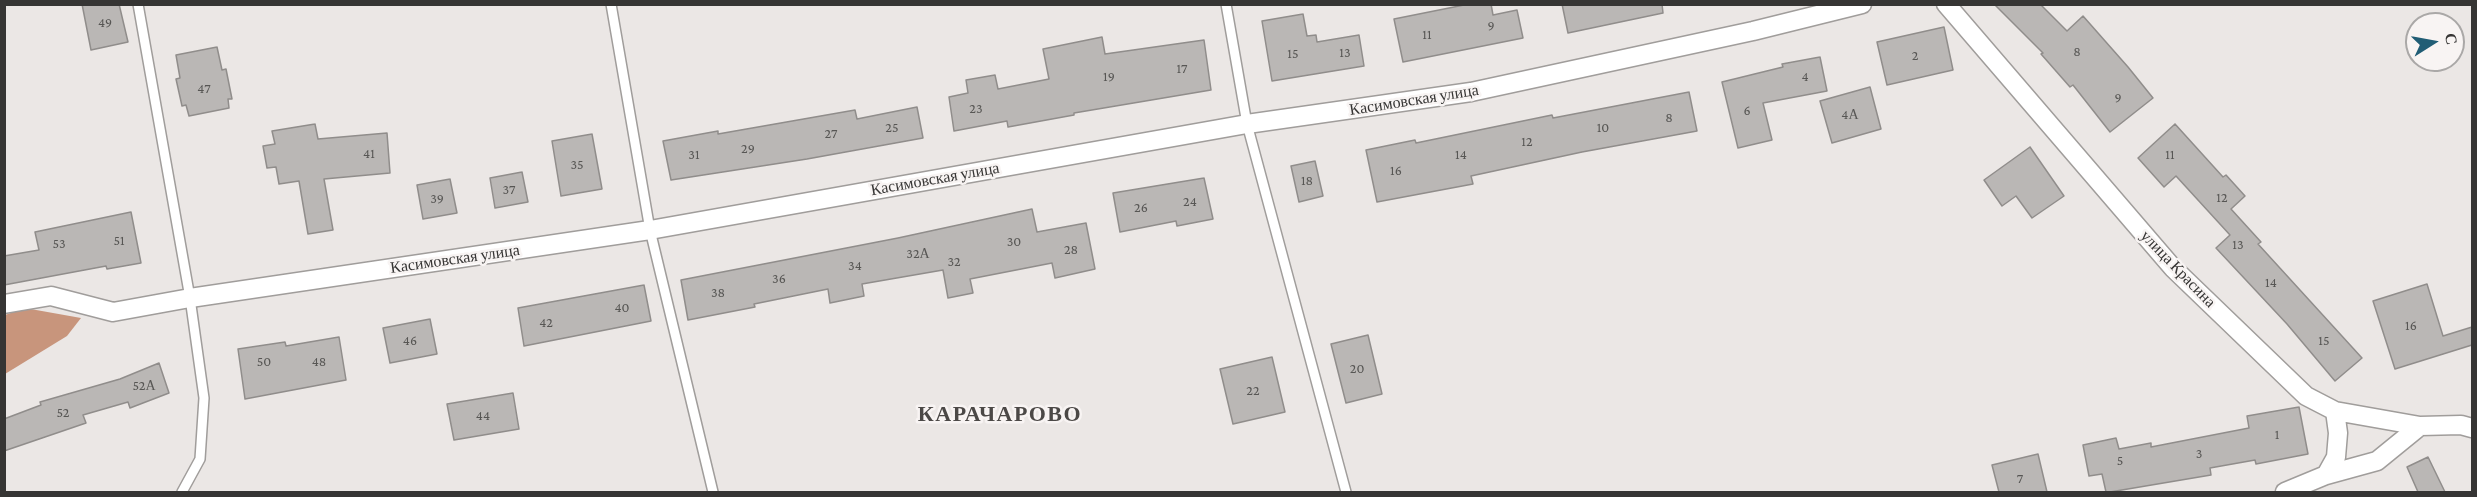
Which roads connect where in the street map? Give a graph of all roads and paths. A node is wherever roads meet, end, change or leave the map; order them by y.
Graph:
1 (138, 4) edge
2 (611, 4) edge
3 (1226, 4) edge
4 (1862, 4) edge
5 (1946, 4) edge
6 (1247, 124) junction
7 (650, 230) junction
8 (190, 298) junction
9 (4, 304) edge
10 (2335, 411) junction
11 (2421, 426) junction
12 (2472, 428) edge
13 (2326, 475) junction
14 (182, 492) edge
15 (713, 492) edge
16 (1346, 492) edge
17 (2285, 492) edge

1 - 8 lane
2 - 7 lane
3 - 6 lane
4 - 6 street, Касимовская улица
5 - 10 street, улица Красина
6 - 7 street, Касимовская улица
6 - 16 lane
7 - 8 street, Касимовская улица
7 - 15 lane
8 - 9 street, Касимовская улица
8 - 14 lane
10 - 11 street, улица Красина
10 - 13 street
11 - 12 street, улица Красина
11 - 13 street
13 - 17 street

